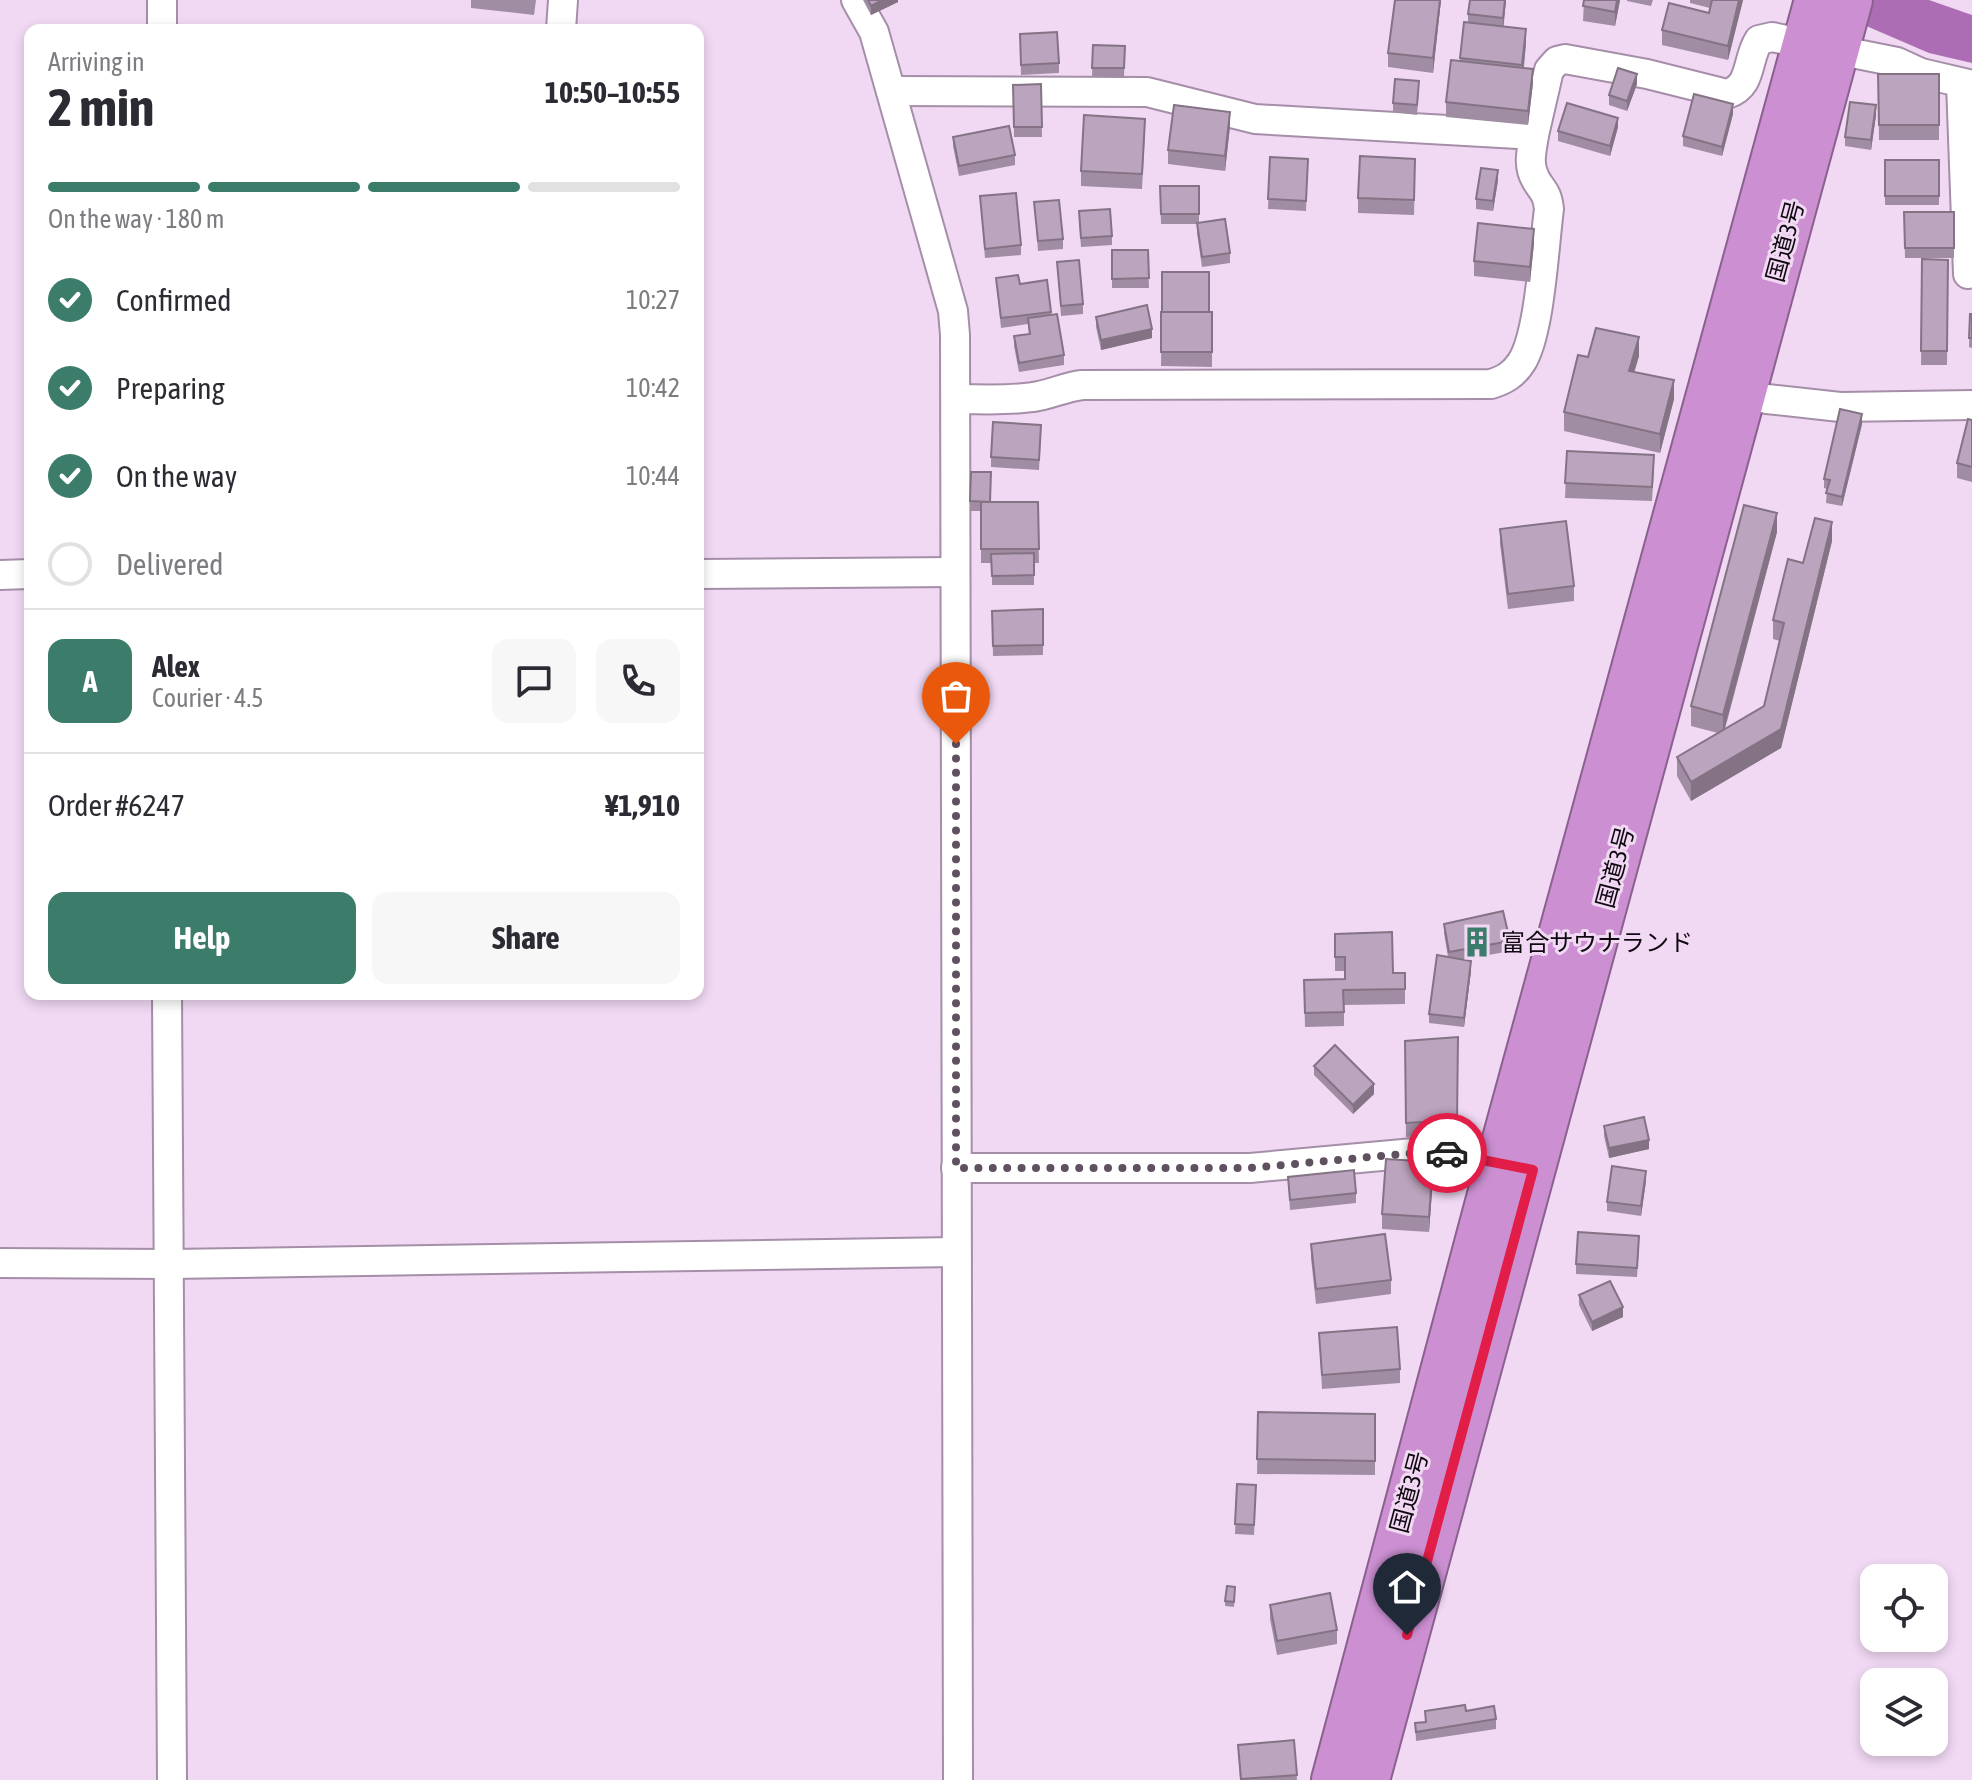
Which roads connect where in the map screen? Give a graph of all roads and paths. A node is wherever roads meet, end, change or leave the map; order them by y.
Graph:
1 (162, 0) edge
2 (563, 0) edge
3 (856, 0) edge
4 (1828, 21) edge
5 (162, 24) edge
6 (561, 24) edge
7 (1967, 84) edge
8 (891, 91) junction
9 (1534, 135) junction
10 (1968, 274) dead end
11 (1727, 390) junction
12 (956, 399) junction
13 (1972, 405) edge
14 (954, 572) junction
15 (24, 574) edge
16 (704, 574) edge
17 (0, 575) edge
18 (167, 1000) edge
19 (1515, 1165) junction
20 (956, 1168) junction
21 (956, 1252) junction
22 (0, 1263) edge
23 (170, 1264) junction
24 (172, 1780) edge
25 (958, 1780) edge
26 (1333, 1780) edge
27 (1368, 1780) edge

1 - 5 street
2 - 6 street
3 - 8 street
4 - 7 street
4 - 9 street
4 - 11 highway, 国道3号
7 - 10 street
8 - 9 street
8 - 12 street
9 - 12 street
11 - 13 street
11 - 19 highway, 国道3号
12 - 14 street
14 - 16 street
14 - 20 street
15 - 17 street
18 - 23 street
19 - 20 street
19 - 26 highway, 国道3号
19 - 27 highway, 国道3号
20 - 21 street
21 - 23 street
21 - 25 street
22 - 23 street
23 - 24 street

